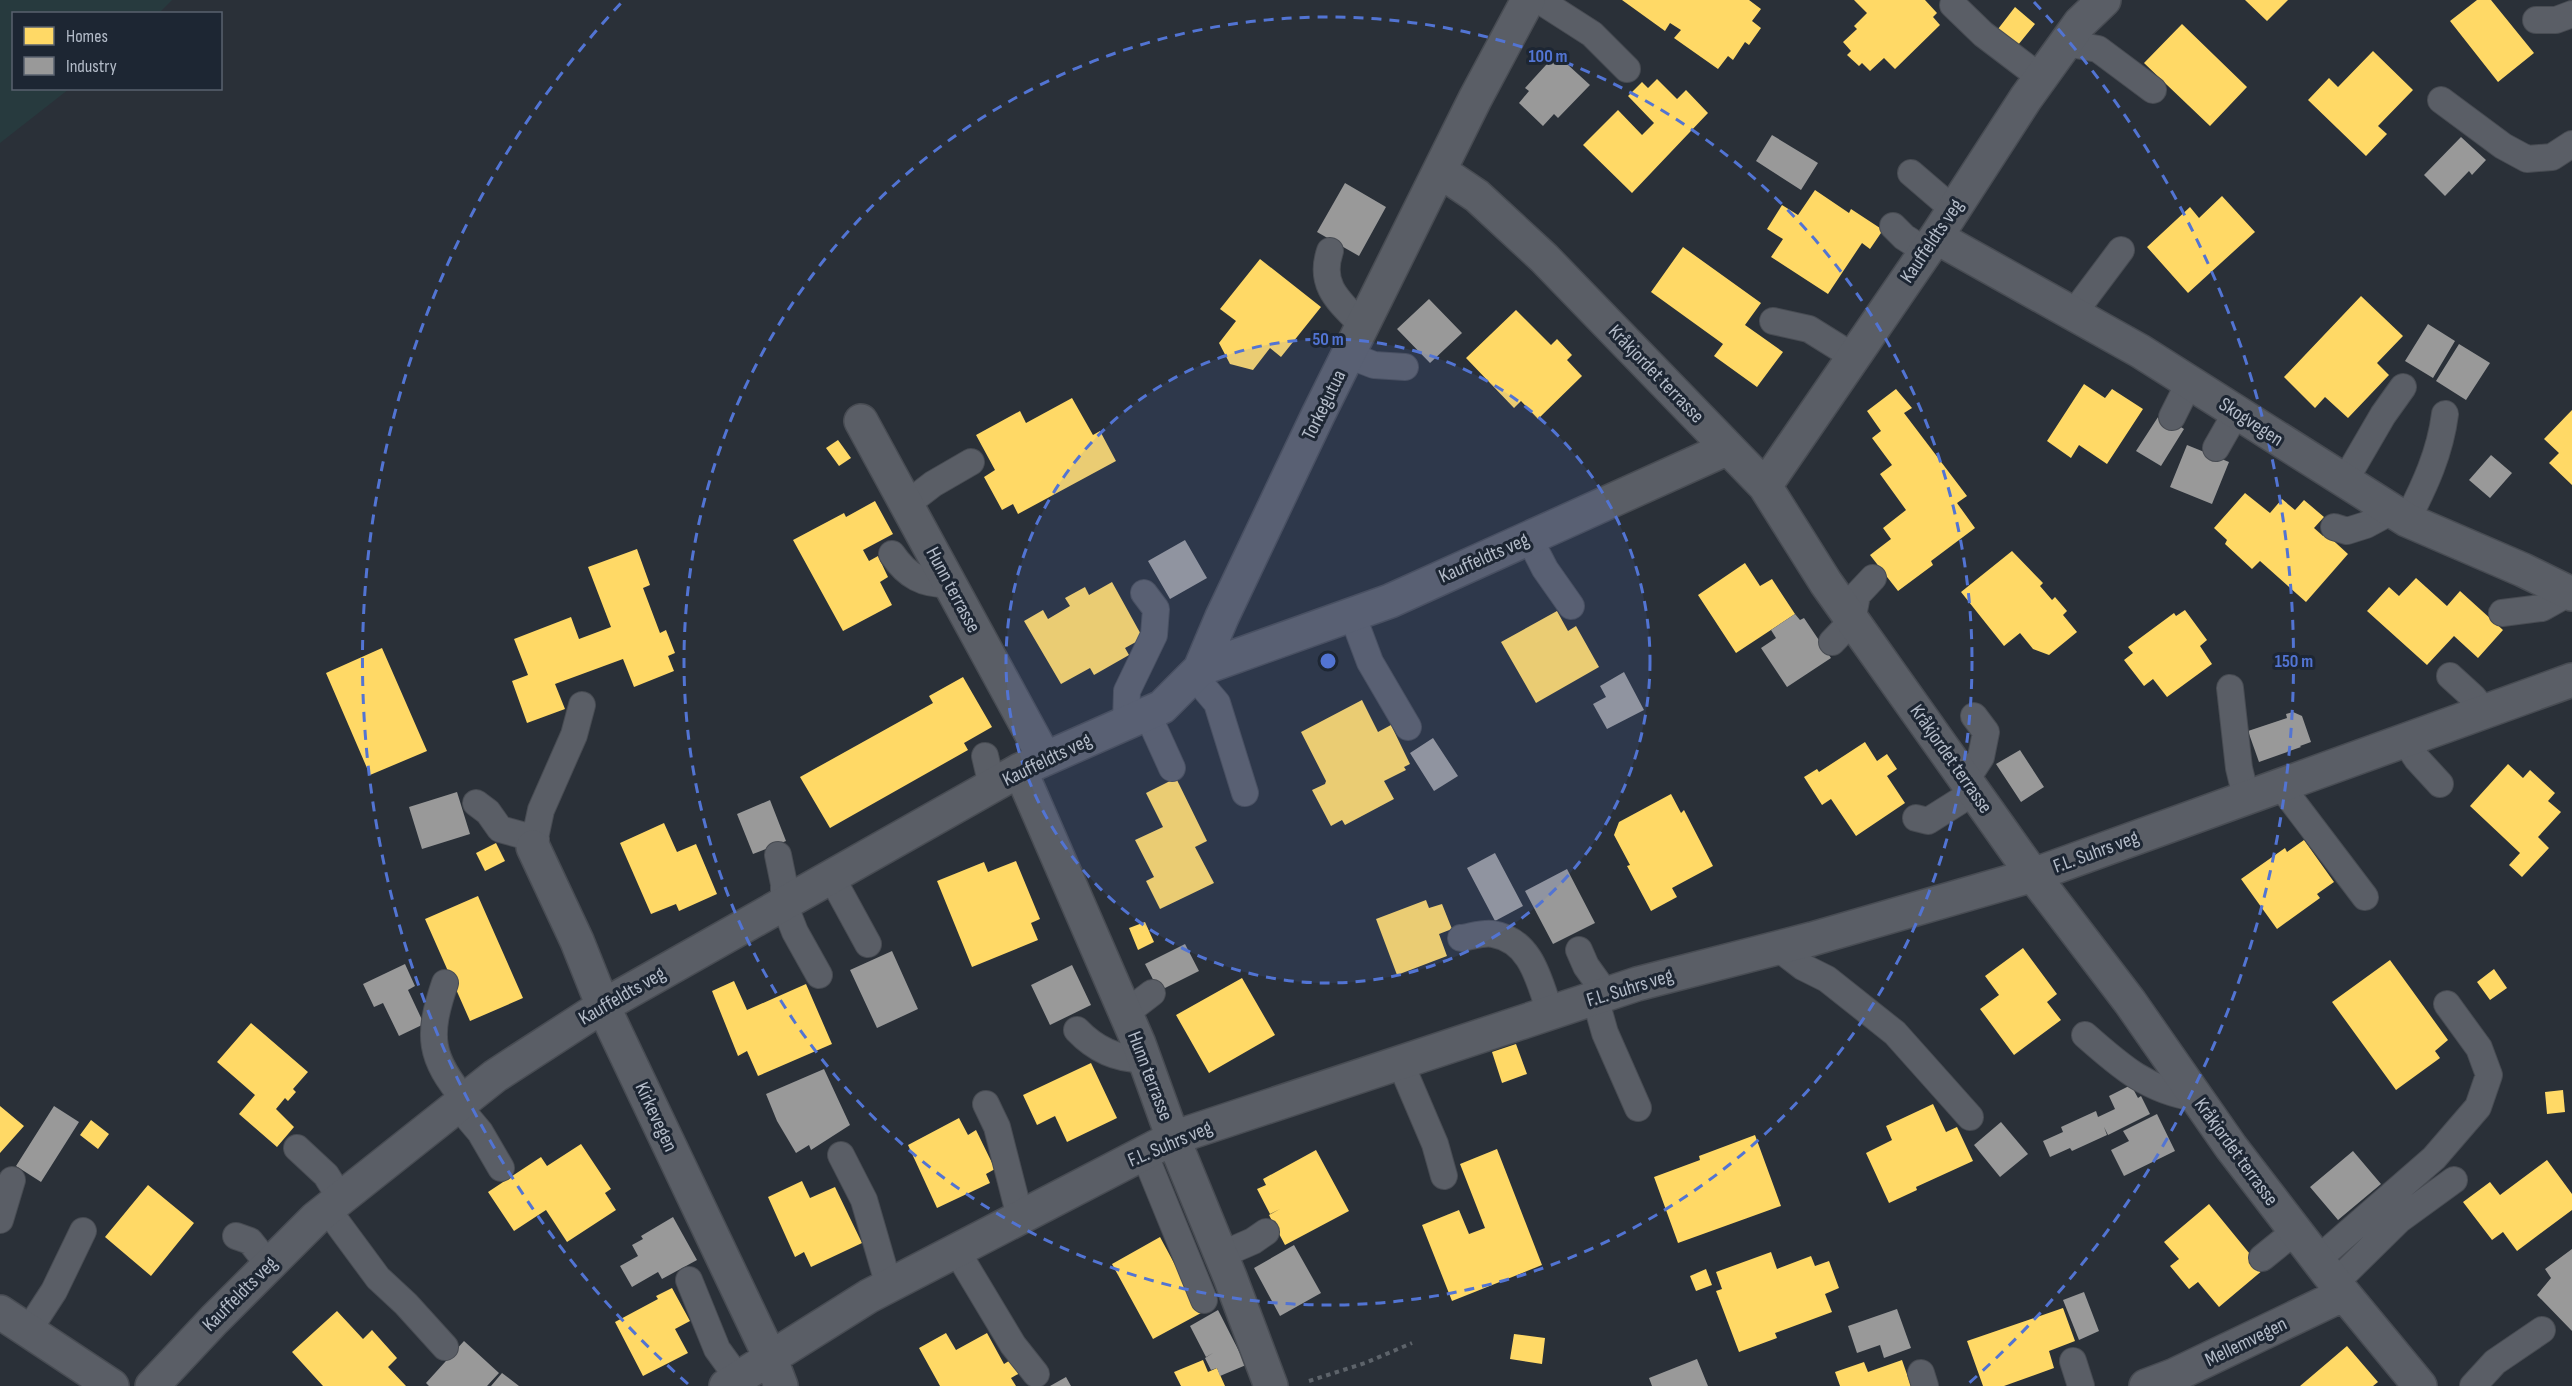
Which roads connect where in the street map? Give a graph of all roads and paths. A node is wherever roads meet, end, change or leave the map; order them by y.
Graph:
1 (1528, 0) edge
2 (1539, 0) edge
3 (2104, 0) edge
4 (1953, 4) dead end
5 (2572, 14) edge
6 (2536, 20) dead end
7 (2066, 43) junction
8 (1627, 69) dead end
9 (2041, 78) junction
10 (2153, 90) dead end
11 (2441, 100) dead end
12 (2572, 144) edge
13 (1440, 171) junction
14 (1911, 173) dead end
15 (1954, 210) junction
16 (1893, 226) dead end
17 (1931, 244) junction
18 (2121, 250) dead end
19 (1330, 251) dead end
20 (2073, 314) junction
21 (1773, 321) dead end
22 (1362, 325) junction
23 (1348, 355) junction
24 (1854, 357) junction
25 (1405, 367) dead end
26 (2189, 383) junction
27 (2403, 387) dead end
28 (2236, 413) junction
29 (2445, 414) dead end
30 (2172, 417) dead end
31 (861, 421) dead end
32 (1728, 448) junction
33 (2216, 448) dead end
34 (970, 462) dead end
35 (2344, 482) junction
36 (1765, 486) junction
37 (906, 504) junction
38 (2399, 515) junction
39 (2334, 527) dead end
40 (1529, 538) junction
41 (892, 554) dead end
42 (1873, 578) dead end
43 (950, 584) junction
44 (1144, 593) dead end
45 (2571, 594) edge
46 (1571, 606) dead end
47 (2502, 613) dead end
48 (1352, 614) junction
49 (1842, 631) junction
50 (1197, 673) junction
51 (2450, 676) dead end
52 (2569, 687) edge
53 (2230, 688) dead end
54 (582, 705) dead end
55 (2485, 712) junction
56 (1145, 714) junction
57 (1974, 716) dead end
58 (1408, 727) dead end
59 (2405, 741) junction
60 (1033, 765) junction
61 (1172, 768) dead end
62 (2440, 784) dead end
63 (2280, 785) junction
64 (1970, 786) junction
65 (1245, 793) dead end
66 (2246, 797) junction
67 (476, 803) dead end
68 (1916, 818) dead end
69 (535, 843) junction
70 (778, 855) dead end
71 (2033, 875) junction
72 (832, 878) junction
73 (2365, 897) dead end
74 (784, 904) junction
75 (1461, 938) dead end
76 (868, 944) dead end
77 (1778, 948) junction
78 (1579, 950) dead end
79 (819, 975) dead end
80 (445, 983) dead end
81 (1152, 993) dead end
82 (1600, 996) junction
83 (2447, 1004) dead end
84 (603, 1006) junction
85 (1550, 1012) junction
86 (1126, 1013) junction
87 (1077, 1030) dead end
88 (2085, 1035) dead end
89 (1145, 1059) junction
90 (1400, 1062) junction
91 (2196, 1098) junction
92 (461, 1103) junction
93 (986, 1104) dead end
94 (1638, 1108) dead end
95 (1970, 1117) dead end
96 (1159, 1145) junction
97 (297, 1148) dead end
98 (842, 1155) dead end
99 (501, 1168) dead end
100 (1443, 1176) dead end
101 (12, 1180) dead end
102 (2454, 1180) dead end
103 (334, 1204) junction
104 (1020, 1217) junction
105 (0, 1220) edge
106 (83, 1231) dead end
107 (1266, 1232) dead end
108 (2298, 1234) junction
109 (236, 1236) dead end
110 (956, 1250) junction
111 (1221, 1255) junction
112 (2262, 1258) dead end
113 (269, 1265) junction
114 (2332, 1279) junction
115 (690, 1281) dead end
116 (889, 1286) junction
117 (1204, 1300) dead end
118 (0, 1312) edge
119 (2542, 1330) dead end
120 (28, 1331) junction
121 (1413, 1343) dead end
122 (445, 1347) dead end
123 (2073, 1361) dead end
124 (776, 1371) edge
125 (1036, 1374) dead end
126 (732, 1382) edge
127 (111, 1386) edge
128 (152, 1386) edge
129 (1271, 1386) edge
130 (1301, 1386) edge
131 (2081, 1386) edge
132 (2146, 1386) edge
133 (2420, 1386) edge
134 (2473, 1386) edge

1 - 13 street, Torkegutua
2 - 8 lane
3 - 7 street, Kauffeldts veg
4 - 9 lane
5 - 6 lane
7 - 9 street, Kauffeldts veg
7 - 10 lane
9 - 15 street, Kauffeldts veg
11 - 12 lane
13 - 22 street, Torkegutua
13 - 32 street, Kråkjordet terrasse
14 - 15 lane
15 - 17 street, Kauffeldts veg
16 - 17 lane
17 - 20 street, Skogvegen
17 - 24 street, Kauffeldts veg
18 - 20 lane
19 - 22 lane
20 - 26 street, Skogvegen
21 - 24 lane
22 - 23 street, Torkegutua
23 - 25 lane
23 - 50 street, Torkegutua
24 - 36 street, Kauffeldts veg
26 - 28 street, Skogvegen
26 - 30 lane
27 - 35 lane
28 - 33 lane
28 - 35 street, Skogvegen
29 - 38 lane
31 - 37 street, Hunn terrasse
32 - 36 street, Kråkjordet terrasse
32 - 40 street, Kauffeldts veg
34 - 37 lane
35 - 38 street, Skogvegen
36 - 49 street, Kråkjordet terrasse
37 - 43 street, Hunn terrasse
38 - 39 lane
38 - 45 street, Skogvegen
40 - 46 lane
40 - 48 street, Kauffeldts veg
41 - 43 lane
42 - 49 lane
43 - 60 street, Hunn terrasse
44 - 56 lane
45 - 47 lane
48 - 50 street, Kauffeldts veg
48 - 58 lane
49 - 64 street, Kråkjordet terrasse
50 - 56 street, Torkegutua
50 - 65 lane
51 - 55 lane
52 - 55 street, F.L. Suhrs veg
53 - 66 lane
54 - 69 lane
55 - 59 street, F.L. Suhrs veg
56 - 60 street, Kauffeldts veg
56 - 61 lane
57 - 64 lane
59 - 62 lane
59 - 63 street, F.L. Suhrs veg
60 - 72 street, Kauffeldts veg
60 - 86 street, Hunn terrasse
63 - 66 street, F.L. Suhrs veg
63 - 73 lane
64 - 68 lane
64 - 71 street, Kråkjordet terrasse
66 - 71 street, F.L. Suhrs veg
67 - 69 lane
69 - 84 street, Kirkevegen
70 - 74 lane
71 - 77 street, F.L. Suhrs veg
71 - 91 street, Kråkjordet terrasse
72 - 74 street, Kauffeldts veg
72 - 76 lane
74 - 79 lane
74 - 84 street, Kauffeldts veg
75 - 85 lane
77 - 82 street, F.L. Suhrs veg
77 - 95 lane
78 - 82 lane
80 - 92 lane
81 - 86 lane
82 - 85 street, F.L. Suhrs veg
82 - 94 lane
83 - 114 lane
84 - 92 street, Kauffeldts veg
84 - 124 street, Kirkevegen
85 - 90 street, F.L. Suhrs veg
86 - 89 street, Hunn terrasse
87 - 89 lane
88 - 91 lane
89 - 96 street, Hunn terrasse
90 - 96 street, F.L. Suhrs veg
90 - 100 lane
91 - 108 street, Kråkjordet terrasse
92 - 99 lane
92 - 103 street, Kauffeldts veg
93 - 104 lane
96 - 104 street, F.L. Suhrs veg
96 - 111 street, Hunn terrasse
96 - 117 lane
97 - 103 lane
98 - 116 lane
101 - 105 lane
102 - 114 lane
103 - 113 street, Kauffeldts veg
103 - 122 lane
104 - 110 street, F.L. Suhrs veg
106 - 120 lane
107 - 111 lane
108 - 112 lane
108 - 114 street, Kråkjordet terrasse
109 - 113 lane
110 - 116 street, F.L. Suhrs veg
110 - 125 lane
111 - 129 street, Hunn terrasse
113 - 128 street, Kauffeldts veg
114 - 132 street, Mellemvegen
114 - 133 street, Kråkjordet terrasse
115 - 126 lane
116 - 124 street, F.L. Suhrs veg
118 - 120 street
119 - 134 lane
120 - 127 street
121 - 130 path
123 - 131 lane
124 - 126 street, F.L. Suhrs veg

